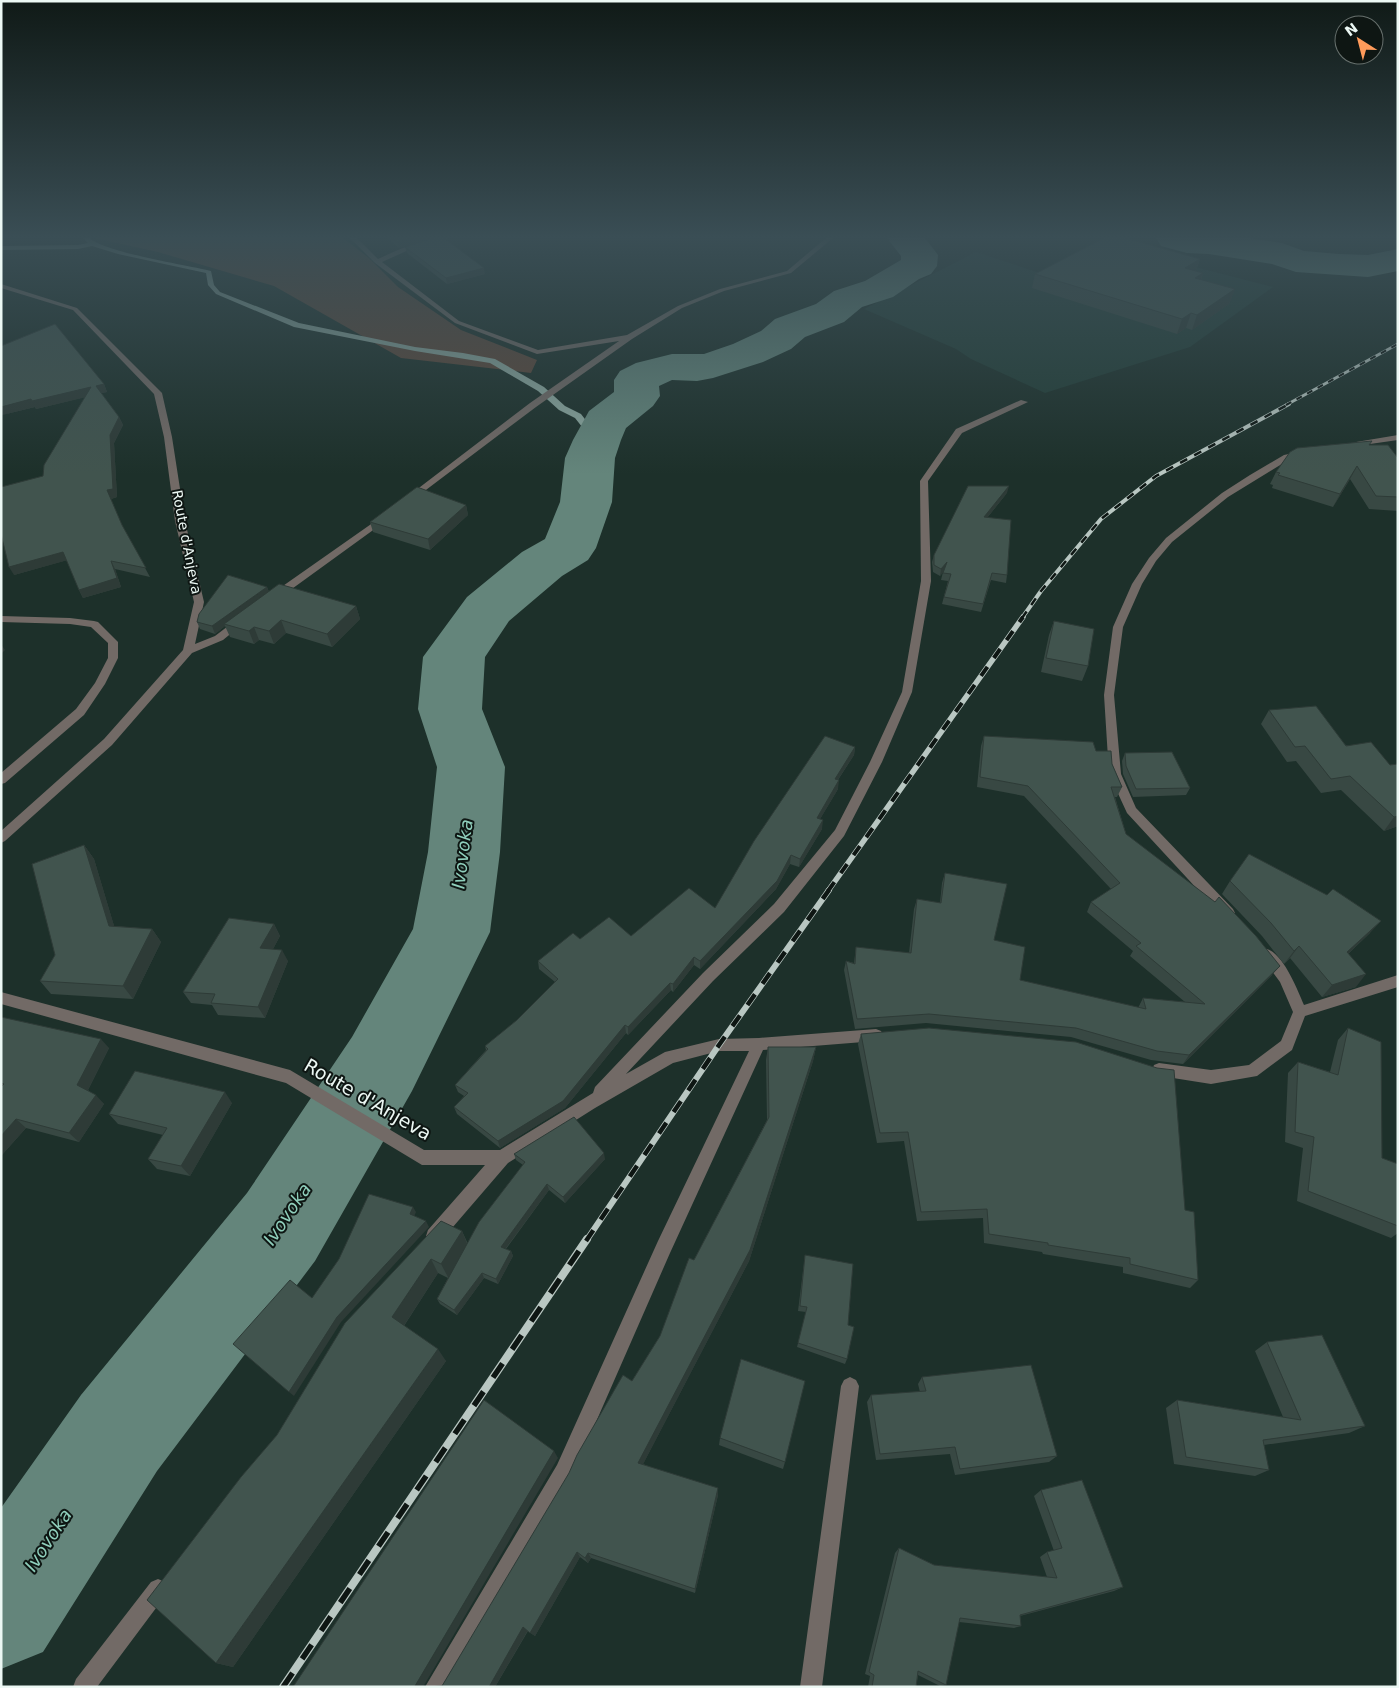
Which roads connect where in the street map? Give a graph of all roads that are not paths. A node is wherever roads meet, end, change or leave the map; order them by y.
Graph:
1 (83, 317) edge
2 (450, 317) edge
3 (663, 317) edge
4 (629, 337) junction
5 (1024, 402) dead end
6 (1398, 437) edge
7 (1345, 446) edge
8 (1316, 452) edge
9 (263, 605) edge
10 (248, 616) edge
11 (1, 619) edge
12 (188, 651) junction
13 (1, 780) edge
14 (1, 838) edge
15 (1237, 922) edge
16 (1262, 948) edge
17 (1398, 981) edge
18 (1, 998) edge
19 (1300, 1012) junction
20 (886, 1034) edge
21 (759, 1044) junction
22 (1142, 1067) edge
23 (590, 1103) junction
24 (502, 1158) junction
25 (422, 1249) edge
26 (850, 1386) dead end
27 (167, 1576) edge
28 (84, 1687) edge
29 (436, 1687) edge
30 (811, 1687) edge

1 - 12 street, Route d'Anjeva
2 - 4 street
3 - 4 street
4 - 9 street
5 - 23 street
6 - 7 street
8 - 15 street
10 - 12 street
11 - 13 street
12 - 14 street, Route d'Anjeva
16 - 19 street
17 - 19 street
18 - 24 street, Route d'Anjeva
19 - 22 street
20 - 21 street
21 - 23 street
21 - 29 street
23 - 24 street
24 - 25 street
26 - 30 street
27 - 28 street

